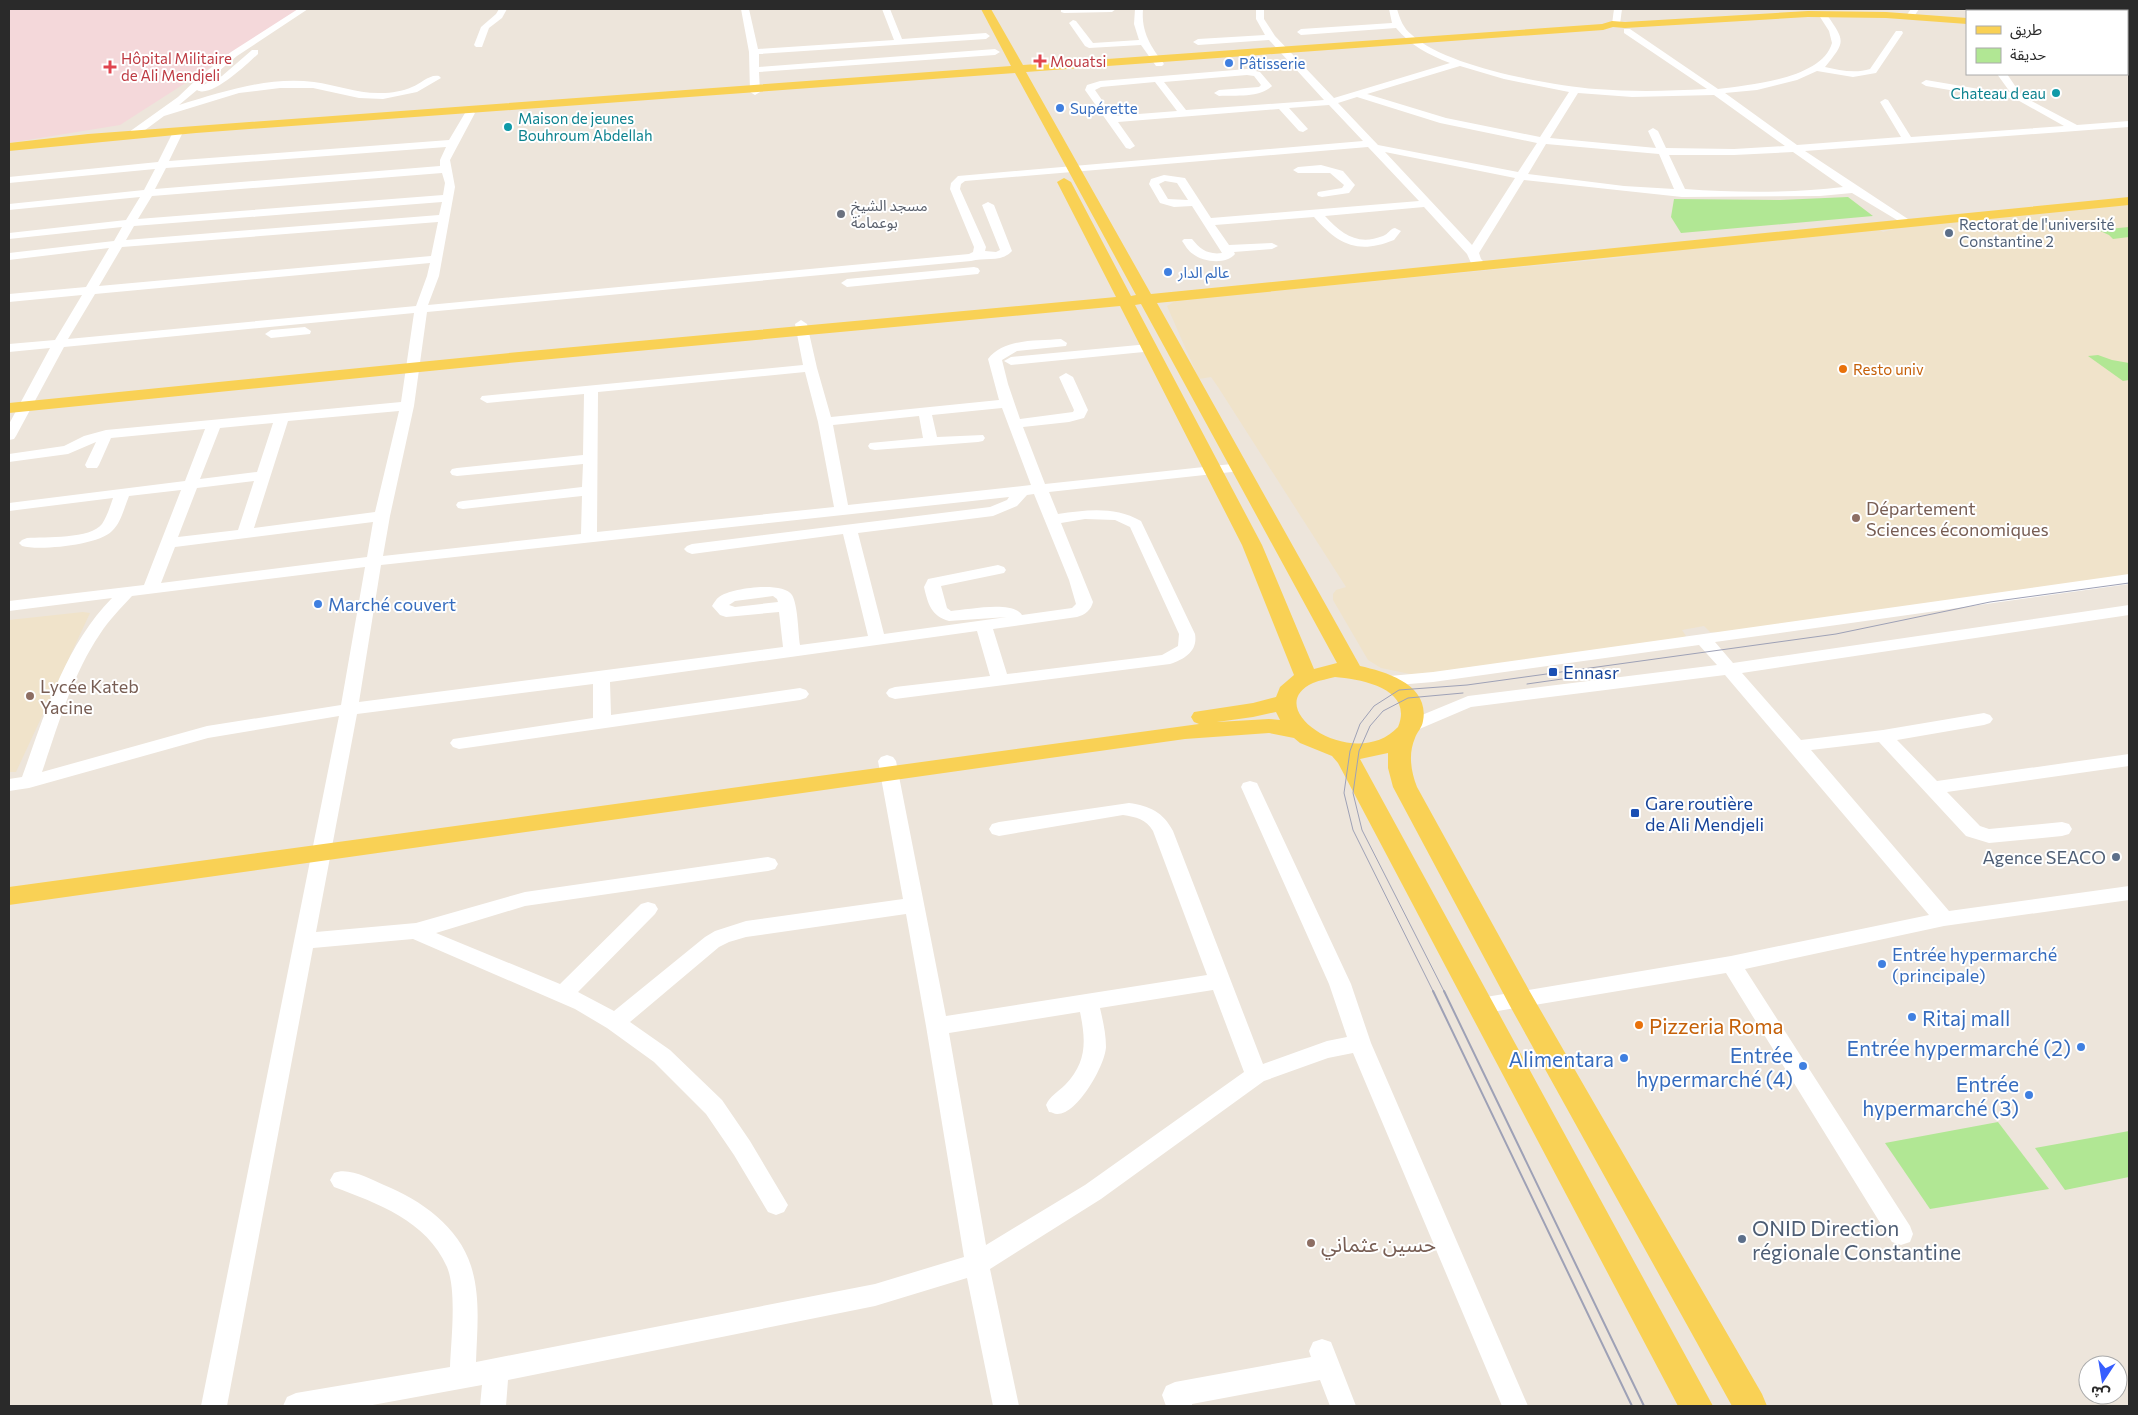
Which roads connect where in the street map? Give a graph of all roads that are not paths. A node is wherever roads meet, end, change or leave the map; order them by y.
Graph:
1 (304, 9) edge
2 (313, 9) edge
3 (503, 9) edge
4 (744, 9) edge
5 (886, 9) edge
6 (972, 9) edge
7 (986, 9) edge
8 (1112, 9) edge
9 (1139, 9) edge
10 (1260, 9) edge
11 (1393, 9) edge
12 (1618, 9) edge
13 (1064, 10) edge
14 (1913, 12) edge
15 (1824, 17) junction
16 (1966, 22) edge
17 (1966, 22) edge
18 (1073, 23) dead end
19 (1398, 25) junction
20 (1619, 29) junction
21 (1302, 32) dead end
22 (1899, 33) dead end
23 (986, 36) junction
24 (1271, 37) junction
25 (899, 42) junction
26 (1144, 42) junction
27 (1198, 42) dead end
28 (1417, 43) junction
29 (479, 45) dead end
30 (754, 52) junction
31 (995, 52) junction
32 (1285, 52) junction
33 (1157, 62) junction
34 (1460, 63) junction
35 (1818, 68) junction
36 (1013, 72) junction
37 (2003, 75) edge
38 (436, 78) dead end
39 (1157, 79) junction
40 (1926, 82) dead end
41 (755, 83) junction
42 (1575, 90) junction
43 (1717, 92) junction
44 (1219, 93) dead end
45 (1702, 93) junction
46 (186, 94) junction
47 (1357, 94) junction
48 (2015, 95) junction
49 (1332, 102) junction
50 (1885, 102) dead end
51 (1282, 106) junction
52 (161, 114) junction
53 (470, 114) junction
54 (1184, 114) junction
55 (1110, 119) junction
56 (2129, 124) edge
57 (2075, 128) junction
58 (1304, 129) dead end
59 (1653, 131) dead end
60 (178, 132) junction
61 (133, 134) junction
62 (1546, 140) junction
63 (1908, 140) junction
64 (454, 143) junction
65 (1372, 145) junction
66 (1130, 146) dead end
67 (9, 147) edge
68 (1790, 149) junction
69 (1280, 151) junction
70 (1662, 151) junction
71 (162, 165) junction
72 (1065, 168) junction
73 (446, 169) junction
74 (1298, 170) junction
75 (310, 176) junction
76 (1521, 176) junction
77 (9, 180) edge
78 (1316, 188) junction
79 (1854, 189) junction
80 (1840, 192) junction
81 (148, 193) junction
82 (1682, 194) junction
83 (2129, 196) edge
84 (448, 198) junction
85 (2129, 201) edge
86 (1195, 203) dead end
87 (1426, 204) junction
88 (988, 205) dead end
89 (9, 207) edge
90 (298, 210) junction
91 (1338, 211) junction
92 (1317, 213) junction
93 (442, 221) junction
94 (1897, 221) junction
95 (1207, 222) junction
96 (131, 223) junction
97 (1395, 230) dead end
98 (1456, 235) junction
99 (9, 236) edge
100 (1483, 237) junction
101 (1188, 241) dead end
102 (1272, 246) dead end
103 (117, 247) junction
104 (1227, 250) junction
105 (979, 254) junction
106 (9, 256) edge
107 (436, 260) junction
108 (1477, 260) junction
109 (9, 261) edge
110 (903, 265) junction
111 (974, 271) dead end
112 (908, 277) junction
113 (847, 283) dead end
114 (650, 288) junction
115 (91, 289) junction
116 (725, 289) dead end
117 (1145, 295) junction
118 (1123, 297) junction
119 (9, 298) edge
120 (421, 308) junction
121 (802, 328) junction
122 (233, 331) junction
123 (305, 331) dead end
124 (60, 342) junction
125 (1061, 343) dead end
126 (163, 344) dead end
127 (9, 348) edge
128 (1149, 348) junction
129 (1011, 361) dead end
130 (413, 364) junction
131 (810, 368) junction
132 (1066, 377) dead end
133 (591, 390) junction
134 (486, 399) dead end
135 (1007, 403) junction
136 (17, 404) edge
137 (406, 406) junction
138 (925, 412) junction
139 (282, 416) junction
140 (825, 422) junction
141 (214, 424) junction
142 (1015, 424) junction
143 (10, 433) edge
144 (106, 434) junction
145 (978, 438) dead end
146 (932, 442) junction
147 (875, 446) dead end
148 (9, 458) edge
149 (590, 459) junction
150 (92, 465) dead end
151 (1241, 466) junction
152 (1212, 470) junction
153 (457, 472) dead end
154 (264, 475) junction
155 (190, 484) junction
156 (1040, 488) junction
157 (589, 491) junction
158 (1022, 491) junction
159 (123, 492) junction
160 (463, 505) dead end
161 (9, 507) edge
162 (842, 511) junction
163 (382, 516) junction
164 (1054, 519) junction
165 (850, 530) junction
166 (244, 534) junction
167 (589, 539) junction
168 (1282, 541) junction
169 (27, 543) dead end
170 (168, 543) junction
171 (1252, 545) junction
172 (692, 549) dead end
173 (376, 561) junction
174 (998, 570) dead end
175 (2129, 579) edge
176 (151, 588) junction
177 (126, 592) junction
178 (9, 606) edge
179 (787, 606) dead end
180 (2129, 610) edge
181 (1018, 621) junction
182 (984, 626) junction
183 (1702, 638) junction
184 (877, 640) junction
185 (792, 651) junction
186 (1730, 669) junction
187 (1352, 671) junction
188 (602, 677) junction
189 (1306, 677) junction
190 (1000, 680) junction
191 (1386, 681) junction
192 (895, 693) dead end
193 (800, 694) dead end
194 (1285, 702) junction
195 (349, 709) junction
196 (1984, 718) dead end
197 (602, 723) junction
198 (1298, 731) junction
199 (1407, 731) junction
200 (1883, 736) junction
201 (459, 743) dead end
202 (1797, 746) junction
203 (1340, 750) junction
204 (2129, 760) edge
205 (888, 767) junction
206 (29, 782) junction
207 (9, 785) edge
208 (1250, 786) dead end
209 (1932, 788) junction
210 (999, 829) dead end
211 (2062, 829) dead end
212 (323, 844) junction
213 (768, 864) dead end
214 (9, 882) edge
215 (2129, 893) edge
216 (9, 896) edge
217 (914, 905) junction
218 (648, 908) dead end
219 (1944, 920) junction
220 (416, 931) junction
221 (305, 941) junction
222 (1731, 964) junction
223 (1219, 981) junction
224 (563, 994) junction
225 (1520, 999) junction
226 (1088, 1002) junction
227 (1480, 1006) junction
228 (615, 1022) junction
229 (937, 1026) junction
230 (1360, 1043) junction
231 (1256, 1075) junction
232 (1057, 1105) dead end
233 (342, 1180) dead end
234 (776, 1204) dead end
235 (1901, 1234) dead end
236 (977, 1264) junction
237 (496, 1370) junction
238 (462, 1377) junction
239 (214, 1406) edge
240 (296, 1406) edge
241 (493, 1406) edge
242 (1006, 1406) edge
243 (1179, 1406) edge
244 (1343, 1406) edge
245 (1515, 1406) edge
246 (1696, 1406) edge
247 (1750, 1406) edge

1 - 46 street
2 - 46 street
3 - 29 street
4 - 30 street
5 - 25 street
6 - 23 main road
7 - 36 main road
8 - 13 street
9 - 26 street
10 - 24 street
11 - 19 street
12 - 20 street
14 - 16 main road
14 - 20 main road
15 - 17 main road
15 - 20 main road
15 - 35 street
18 - 26 street
19 - 21 street
19 - 28 street
20 - 28 main road
20 - 43 street
20 - 45 street
22 - 35 street
23 - 25 street
23 - 31 main road
24 - 27 street
24 - 32 street
25 - 30 street
26 - 33 street
28 - 32 main road
28 - 34 street
30 - 41 street
31 - 36 main road
31 - 41 street
32 - 33 main road
32 - 49 street
33 - 36 main road
34 - 42 street
34 - 47 street
35 - 43 street
36 - 41 main road
36 - 72 main road
37 - 48 street
38 - 52 street
39 - 44 street
39 - 54 street
39 - 55 street
40 - 48 street
41 - 53 main road
41 - 60 main road
42 - 45 street
42 - 62 street
43 - 45 street
43 - 68 street
45 - 68 street
46 - 52 street
47 - 49 street
47 - 62 street
48 - 57 street
49 - 51 street
49 - 65 street
50 - 63 street
51 - 54 street
51 - 58 street
52 - 61 street
53 - 60 main road
53 - 64 street
54 - 55 street
55 - 66 street
56 - 57 street
57 - 63 street
59 - 70 street
60 - 61 main road
60 - 71 street
61 - 67 main road
62 - 70 street
62 - 76 street
63 - 68 street
64 - 73 street
64 - 75 street
65 - 69 street
65 - 76 street
65 - 87 street
68 - 70 street
68 - 79 street
68 - 80 street
69 - 72 street
69 - 74 street
70 - 82 street
71 - 75 street
71 - 77 street
71 - 81 street
72 - 105 street
72 - 117 main road
72 - 118 main road
73 - 75 street
73 - 84 street
74 - 78 street
74 - 78 street
75 - 81 street
75 - 90 street
76 - 82 street
76 - 100 street
78 - 91 street
79 - 80 street
79 - 94 street
80 - 82 street
80 - 94 street
81 - 89 street
81 - 96 street
83 - 94 main road
84 - 90 street
84 - 93 street
85 - 94 main road
86 - 95 street
87 - 91 street
87 - 98 street
88 - 105 street
90 - 96 street
91 - 92 street
92 - 95 street
92 - 97 street
93 - 103 street
93 - 107 street
94 - 108 main road
95 - 104 street
96 - 99 street
96 - 103 street
98 - 100 street
98 - 108 street
100 - 108 street
101 - 104 street
102 - 104 street
103 - 106 street
103 - 109 street
103 - 115 street
105 - 110 street
107 - 115 street
107 - 120 street
108 - 117 main road
110 - 112 street
110 - 114 street
111 - 112 street
112 - 113 street
114 - 116 street
114 - 120 street
115 - 119 street
115 - 124 street
117 - 118 main road
117 - 151 main road
118 - 121 main road
118 - 128 main road
120 - 122 street
120 - 130 street
121 - 130 main road
121 - 131 street
122 - 123 street
122 - 124 street
122 - 126 street
124 - 127 street
124 - 136 street
125 - 135 street
128 - 129 street
128 - 152 main road
130 - 136 main road
130 - 137 street
131 - 133 street
131 - 140 street
132 - 142 street
133 - 134 street
133 - 149 street
135 - 138 street
135 - 142 street
136 - 143 street
137 - 139 street
137 - 163 street
138 - 140 street
138 - 146 street
139 - 141 street
139 - 154 street
140 - 162 street
141 - 144 street
141 - 155 street
142 - 156 street
144 - 148 street
144 - 150 street
145 - 146 street
146 - 147 street
149 - 153 street
149 - 157 street
151 - 152 street
151 - 168 main road
152 - 156 street
152 - 171 main road
154 - 155 street
154 - 166 street
155 - 159 street
155 - 170 street
156 - 158 street
156 - 164 street
157 - 160 street
157 - 167 street
158 - 162 street
158 - 165 street
159 - 161 street
159 - 169 street
162 - 167 street
163 - 166 street
163 - 173 street
164 - 181 street
164 - 190 street
165 - 172 street
165 - 184 street
166 - 170 street
167 - 173 street
168 - 171 main road
168 - 187 main road
170 - 176 street
171 - 189 main road
173 - 176 street
173 - 195 street
174 - 181 street
175 - 183 street
176 - 177 street
177 - 178 street
177 - 206 street
179 - 185 street
180 - 186 street
181 - 182 street
182 - 184 street
182 - 190 street
183 - 186 street
183 - 191 street
184 - 185 street
185 - 188 street
186 - 199 street
186 - 202 street
187 - 189 main road
187 - 191 main road
188 - 195 street
188 - 197 street
189 - 194 main road
190 - 192 street
191 - 199 main road
193 - 197 street
194 - 198 main road
194 - 205 main road
195 - 206 street
195 - 212 street
196 - 200 street
197 - 201 street
198 - 203 main road
198 - 205 main road
199 - 203 main road
199 - 225 main road
200 - 202 street
200 - 209 street
202 - 219 street
203 - 227 main road
204 - 209 street
205 - 212 main road
205 - 217 street
206 - 207 street
208 - 230 street
209 - 211 street
210 - 223 street
212 - 214 main road
212 - 216 main road
212 - 221 street
213 - 220 street
215 - 219 street
217 - 228 street
217 - 229 street
218 - 224 street
219 - 222 street
220 - 221 street
220 - 224 street
221 - 239 street
222 - 225 street
222 - 235 street
223 - 226 street
223 - 231 street
224 - 228 street
225 - 227 street
225 - 247 main road
226 - 229 street
226 - 232 street
227 - 246 main road
228 - 234 street
229 - 236 street
230 - 231 street
230 - 245 street
231 - 236 street
233 - 238 street
236 - 237 street
236 - 242 street
237 - 238 street
237 - 241 street
238 - 240 street
243 - 244 street

